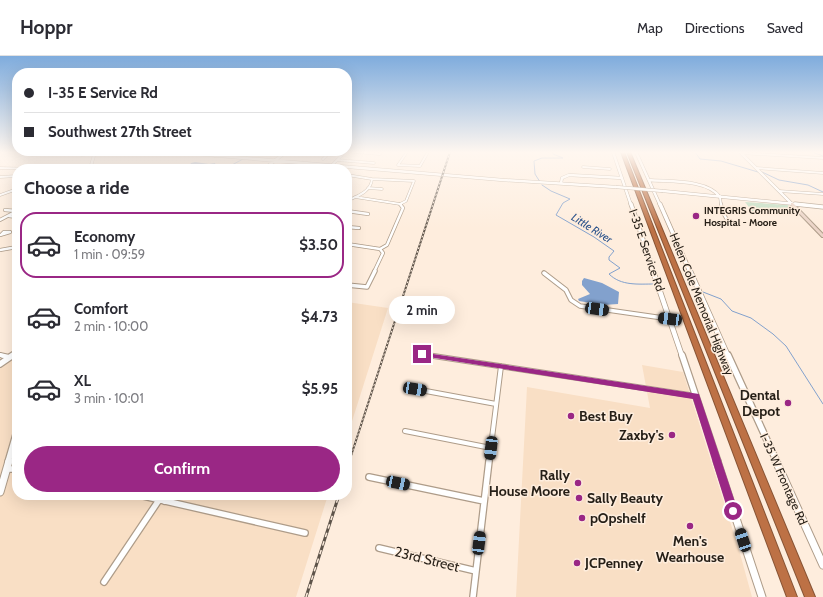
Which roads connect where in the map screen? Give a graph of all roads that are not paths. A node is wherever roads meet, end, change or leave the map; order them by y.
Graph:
1 (11, 177) edge
2 (361, 177) edge
3 (472, 177) edge
4 (565, 177) edge
5 (609, 177) edge
6 (632, 177) edge
7 (638, 177) edge
8 (648, 177) edge
9 (765, 177) edge
10 (622, 178) joint
11 (372, 179) junction
12 (7, 180) dead end
13 (649, 180) junction
14 (561, 182) junction
15 (368, 188) junction
16 (382, 189) dead end
17 (12, 190) edge
18 (778, 190) junction
19 (823, 194) edge
20 (0, 195) edge
21 (355, 197) junction
22 (720, 197) junction
23 (352, 198) edge
24 (400, 204) junction
25 (792, 204) junction
26 (823, 207) edge
27 (5, 210) dead end
28 (12, 211) edge
29 (352, 212) edge
30 (12, 214) edge
31 (368, 214) dead end
32 (8, 216) junction
33 (12, 216) edge
34 (0, 220) edge
35 (730, 225) dead end
36 (352, 227) edge
37 (359, 228) dead end
38 (823, 236) edge
39 (352, 245) edge
40 (12, 248) edge
41 (380, 249) junction
42 (0, 250) edge
43 (544, 273) dead end
44 (352, 285) edge
45 (670, 319) junction
46 (422, 354) dead end
47 (0, 355) edge
48 (12, 355) edge
49 (9, 357) junction
50 (0, 364) edge
51 (501, 366) junction
52 (415, 389) dead end
53 (696, 396) junction
54 (496, 404) junction
55 (405, 432) dead end
56 (491, 448) junction
57 (12, 450) edge
58 (7, 470) junction
59 (12, 470) edge
60 (368, 477) dead end
61 (0, 492) edge
62 (158, 500) edge
63 (162, 501) junction
64 (484, 501) junction
65 (305, 532) dead end
66 (379, 548) dead end
67 (823, 565) edge
68 (476, 571) junction
69 (104, 582) dead end
70 (472, 597) edge
71 (762, 597) edge
72 (792, 597) edge
73 (810, 597) edge

1 - 12 street
2 - 11 street
3 - 14 street
4 - 14 street
5 - 10 street
6 - 72 highway, Helen Cole Memorial Highway
7 - 73 highway, Helen Cole Memorial Highway
8 - 13 street, I-35 W Frontage Rd
9 - 18 street
10 - 45 street, I-35 E Service Rd
11 - 15 street
11 - 24 street
13 - 22 street
13 - 67 street, I-35 W Frontage Rd
14 - 22 street, bridge
15 - 16 street
15 - 21 street
17 - 20 street
18 - 19 street
18 - 25 street
21 - 23 street
21 - 24 street
22 - 25 street
22 - 35 street
24 - 41 street
25 - 26 street
25 - 38 main road
27 - 28 street
29 - 31 street
30 - 32 street
32 - 33 street
32 - 34 street
36 - 37 street
39 - 41 street
40 - 42 street
41 - 44 street
43 - 45 street
45 - 53 street, I-35 E Service Rd
46 - 51 street
47 - 49 street
48 - 49 street
49 - 50 street
51 - 53 street
51 - 54 street
52 - 54 street
53 - 71 street, I-35 E Service Rd
54 - 56 street
55 - 56 street
56 - 64 street
57 - 58 street
58 - 59 street
58 - 61 street
60 - 64 street
62 - 63 street
63 - 65 street
63 - 69 street
64 - 68 street
66 - 68 street, 23rd Street
68 - 70 street

